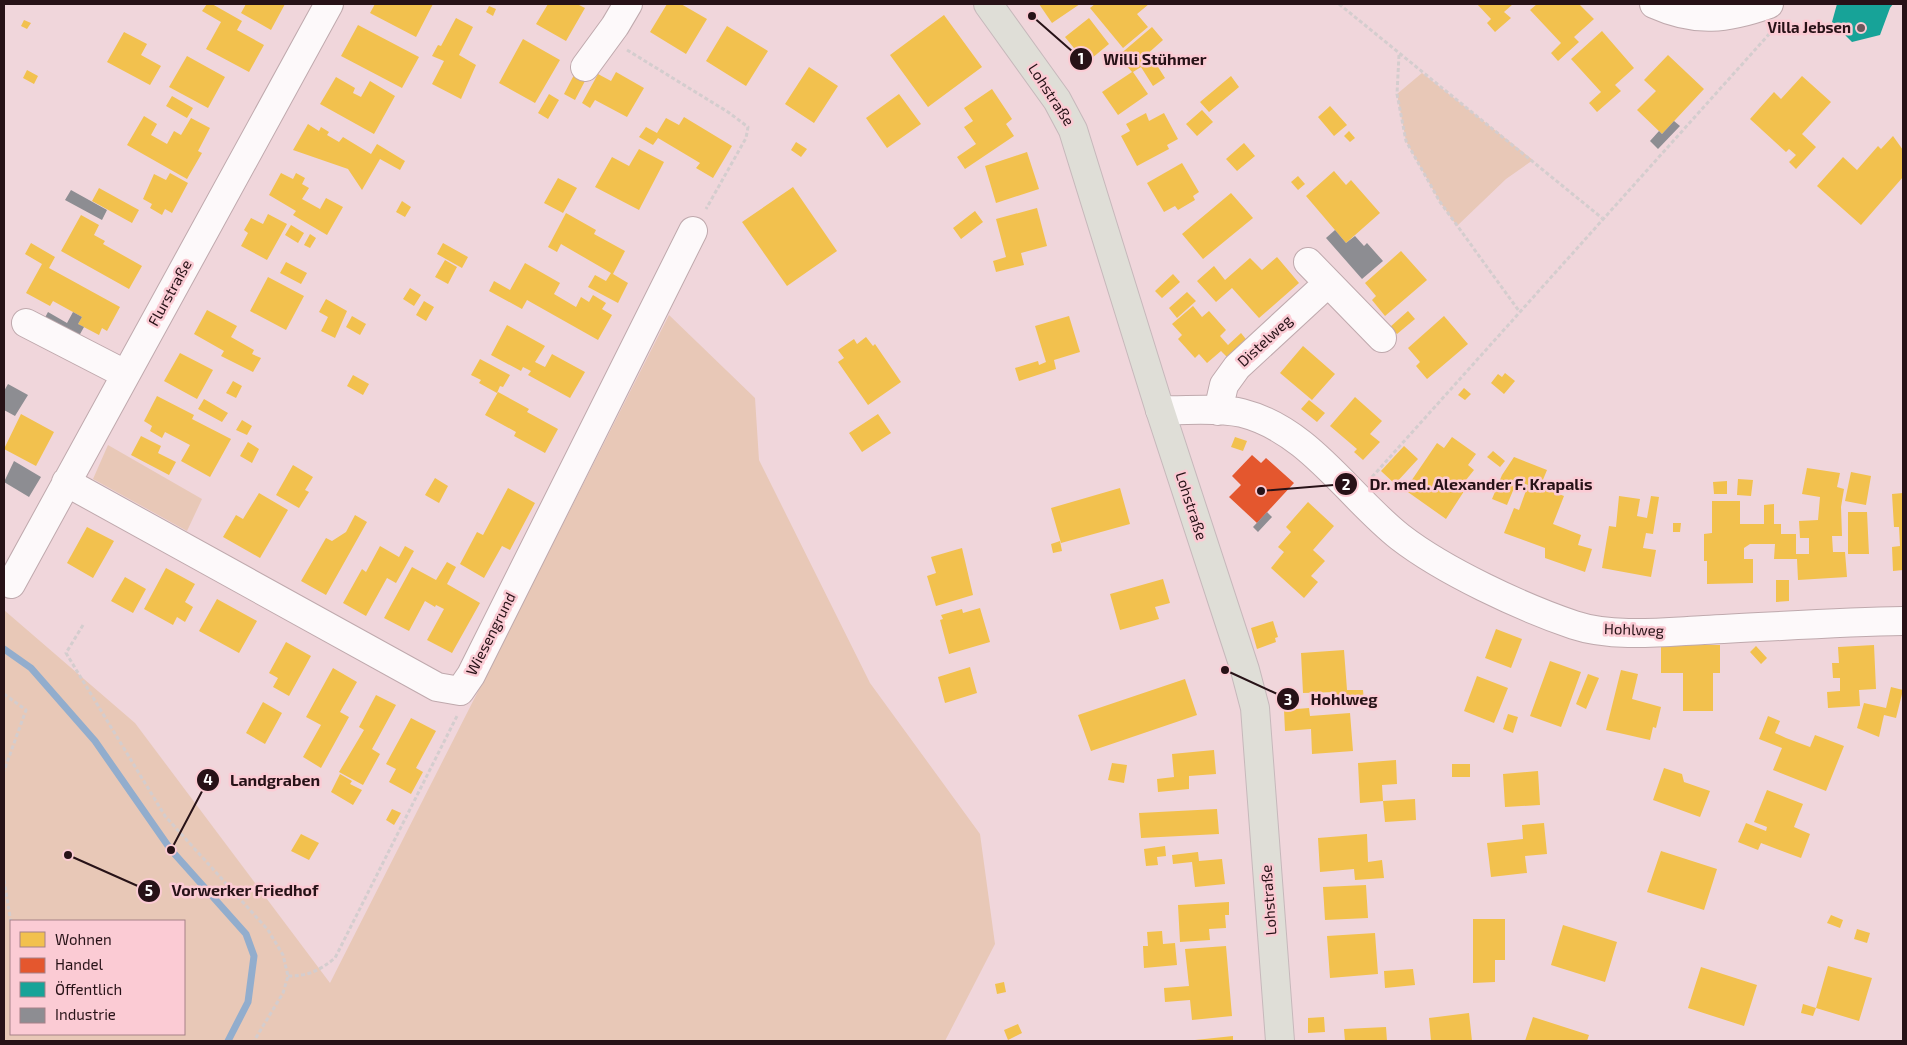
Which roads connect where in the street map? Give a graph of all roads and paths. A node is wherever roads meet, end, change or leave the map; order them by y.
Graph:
1 (329, 4) edge
2 (988, 4) edge
3 (1339, 4) edge
4 (1654, 4) edge
5 (622, 15) edge
6 (1773, 15) edge
7 (1399, 54) junction
8 (585, 67) dead end
9 (1602, 218) junction
10 (693, 231) joint
11 (1308, 262) dead end
12 (1328, 283) junction
13 (1519, 311) junction
14 (26, 323) dead end
15 (1382, 338) dead end
16 (125, 374) junction
17 (1160, 410) junction
18 (1218, 411) junction
19 (66, 482) junction
20 (1355, 496) junction
21 (12, 584) dead end
22 (1903, 621) edge
23 (83, 625) dead end
24 (460, 691) junction
25 (4, 694) edge
26 (4, 771) edge
27 (4, 880) edge
28 (11, 920) edge
29 (288, 976) junction
30 (254, 1041) edge
31 (1280, 1041) edge

1 - 16 street, Flurstraße
2 - 17 main road, Lohstraße
3 - 7 path
4 - 6 street
5 - 8 street
5 - 10 path
6 - 9 path
7 - 9 path
7 - 13 path
9 - 13 path
10 - 24 street, Wiesengrund
11 - 12 street
12 - 15 street
12 - 18 street, Distelweg
13 - 20 path
14 - 16 street
16 - 19 street, Flurstraße
17 - 18 street, Hohlweg
17 - 31 main road, Lohstraße
18 - 20 street, Hohlweg
19 - 21 street, Flurstraße
19 - 24 street, Wiesengrund
20 - 22 street, Hohlweg
23 - 29 path
24 - 29 path
25 - 26 path
27 - 28 path
29 - 30 path

